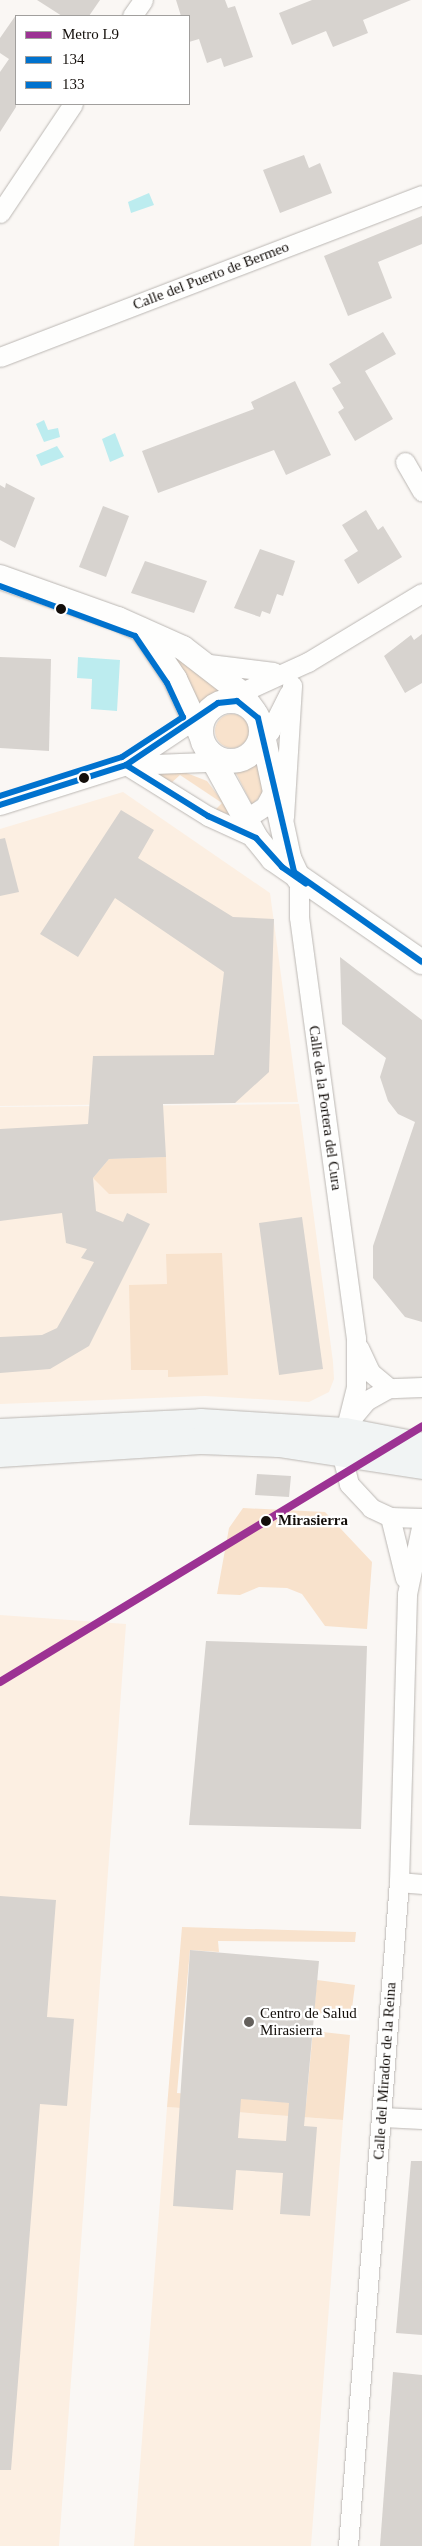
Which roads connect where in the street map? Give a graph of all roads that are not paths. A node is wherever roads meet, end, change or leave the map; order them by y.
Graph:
1 (143, 0) edge
2 (133, 15) edge
3 (72, 105) edge
4 (422, 195) edge
5 (0, 214) edge
6 (0, 357) edge
7 (405, 462) dead end
8 (422, 491) edge
9 (0, 577) edge
10 (422, 593) edge
11 (141, 629) junction
12 (209, 664) junction
13 (290, 678) junction
14 (180, 690) junction
15 (240, 692) junction
16 (228, 734) junction
17 (165, 741) junction
18 (126, 765) junction
19 (275, 787) junction
20 (0, 805) edge
21 (282, 825) junction
22 (243, 828) junction
23 (299, 879) junction
24 (422, 962) edge
25 (356, 1338) junction
26 (422, 1387) edge
27 (389, 1388) junction
28 (0, 1432) edge
29 (343, 1442) junction
30 (422, 1446) edge
31 (0, 1454) edge
32 (422, 1466) edge
33 (390, 1517) junction
34 (422, 1518) edge
35 (422, 1523) edge
36 (407, 1594) junction
37 (399, 1882) junction
38 (422, 1884) edge
39 (383, 2116) junction
40 (422, 2119) edge
41 (348, 2546) edge

1 - 2 street
3 - 5 street
4 - 6 street, Calle del Puerto de Bermeo
7 - 8 street
9 - 11 street
10 - 13 street
11 - 12 street
11 - 14 street
12 - 13 street
12 - 15 street
13 - 15 street
13 - 16 street
13 - 21 street
14 - 16 street
14 - 17 street
15 - 16 street
16 - 17 street
16 - 18 street
16 - 19 street
16 - 22 street
17 - 18 street
18 - 20 street
18 - 22 street
19 - 21 street
19 - 22 street
21 - 23 street
22 - 23 street
23 - 24 street
23 - 25 street, Calle de la Portera del Cura
25 - 27 street, Calle de la Portera del Cura
25 - 29 street, Calle de la Portera del Cura
26 - 27 street
27 - 29 street
28 - 29 main road
29 - 30 main road
29 - 31 main road
29 - 32 main road
29 - 33 street
33 - 34 street
33 - 36 street, Calle del Mirador de la Reina
35 - 36 street, Calle del Mirador de la Reina
36 - 37 street, Calle del Mirador de la Reina
37 - 38 street
37 - 39 street, Calle del Mirador de la Reina
39 - 40 street
39 - 41 street, Calle del Mirador de la Reina

